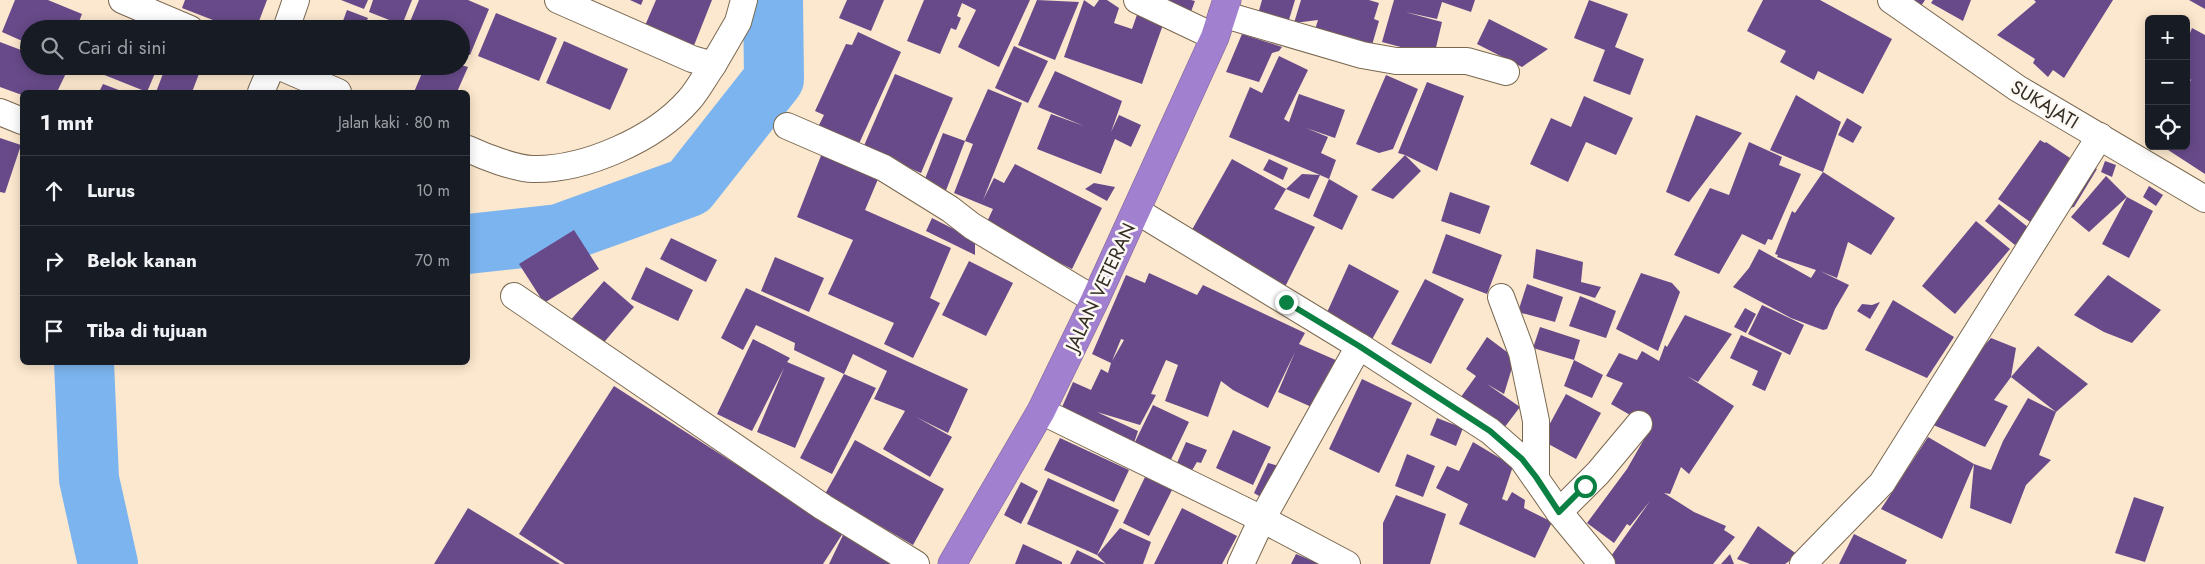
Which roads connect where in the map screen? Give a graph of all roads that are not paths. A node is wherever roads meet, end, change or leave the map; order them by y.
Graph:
1 (122, 0) edge
2 (296, 0) edge
3 (558, 0) edge
4 (744, 0) edge
5 (1138, 0) edge
6 (1891, 0) edge
7 (1221, 17) edge
8 (169, 20) edge
9 (289, 20) edge
10 (713, 65) junction
11 (1506, 72) dead end
12 (268, 75) edge
13 (299, 75) edge
14 (262, 90) edge
15 (333, 90) edge
16 (0, 112) edge
17 (20, 120) edge
18 (788, 126) dead end
19 (2100, 136) junction
20 (470, 150) edge
21 (2205, 199) edge
22 (1137, 211) junction
23 (514, 296) dead end
24 (1501, 297) dead end
25 (1095, 300) junction
26 (1359, 346) junction
27 (1040, 411) junction
28 (1639, 424) dead end
29 (1536, 477) junction
30 (1559, 512) junction
31 (1262, 520) junction
32 (916, 564) edge
33 (952, 564) edge
34 (1241, 564) edge
35 (1347, 564) edge
36 (1602, 564) edge
37 (1804, 564) edge

1 - 8 street
2 - 9 street
3 - 10 street
4 - 10 street
5 - 7 street
6 - 19 street, SUKAJATI
7 - 11 street
7 - 22 highway, JALAN VETERAN
10 - 20 street
12 - 14 street
13 - 15 street
16 - 17 street
18 - 25 street
19 - 21 street, SUKAJATI
19 - 37 street
22 - 25 highway, JALAN VETERAN
22 - 26 street
23 - 32 street
24 - 29 street
25 - 27 highway, JALAN VETERAN
26 - 29 street
26 - 31 street
27 - 31 street
27 - 33 highway, JALAN VETERAN
28 - 30 street
29 - 30 street
30 - 36 street
31 - 34 street
31 - 35 street

